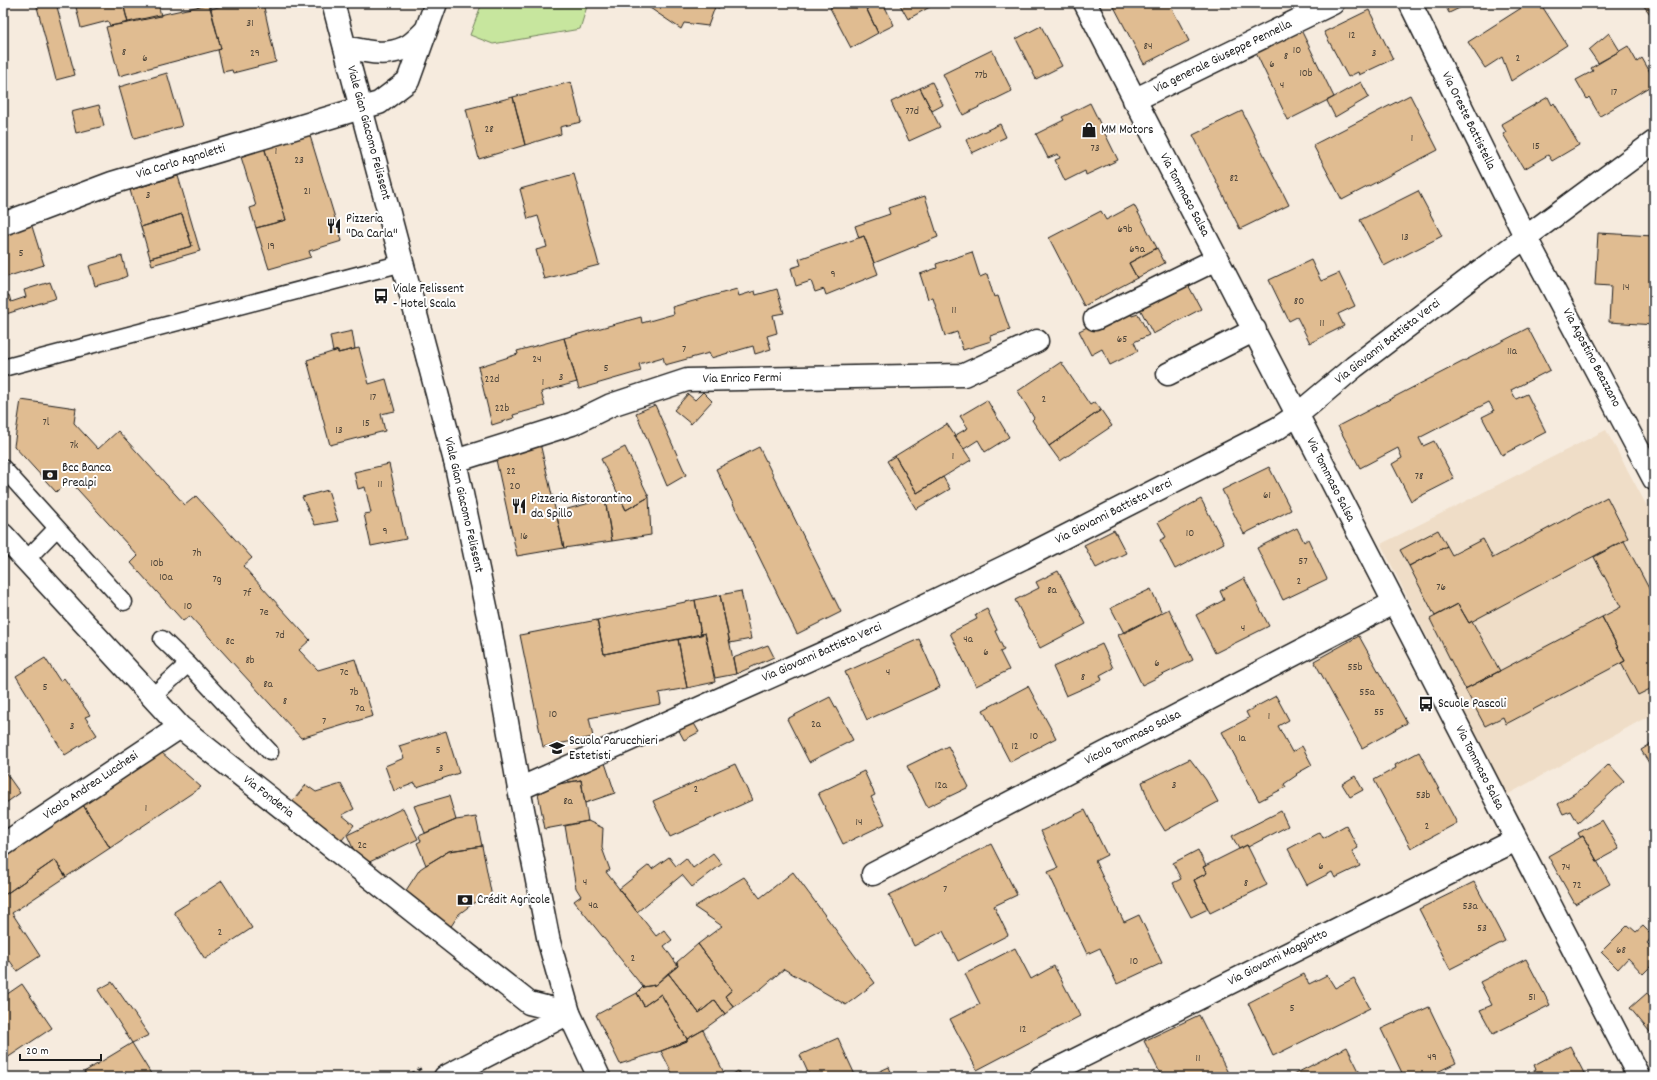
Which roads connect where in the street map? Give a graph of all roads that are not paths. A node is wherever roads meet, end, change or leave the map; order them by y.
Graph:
1 (333, 3) edge
2 (436, 3) edge
3 (1085, 3) edge
4 (1333, 3) edge
5 (1410, 3) edge
6 (427, 29) junction
7 (345, 47) junction
8 (1134, 100) junction
9 (361, 108) junction
10 (1654, 142) edge
11 (3, 224) edge
12 (1526, 238) junction
13 (1217, 259) junction
14 (403, 263) junction
15 (1095, 319) dead end
16 (1255, 330) junction
17 (1037, 341) dead end
18 (3, 368) edge
19 (1168, 374) dead end
20 (1297, 415) junction
21 (455, 461) junction
22 (3, 468) edge
23 (1654, 479) edge
24 (57, 528) junction
25 (3, 535) edge
26 (26, 560) junction
27 (124, 602) dead end
28 (1393, 603) junction
29 (162, 639) dead end
30 (188, 664) junction
31 (152, 697) junction
32 (180, 727) junction
33 (270, 752) dead end
34 (519, 789) junction
35 (1516, 840) junction
36 (3, 845) edge
37 (872, 874) dead end
38 (569, 1013) junction
39 (445, 1077) edge
40 (599, 1077) edge
41 (1041, 1077) edge
42 (1639, 1077) edge

1 - 7 street, Viale Gian Giacomo Felissent
2 - 6 street, Via Carlo Agnoletti
3 - 8 street, Via Tommaso Salsa
4 - 8 street, Via generale Giuseppe Pennella
5 - 12 street, Via Oreste Battistella
6 - 7 street
6 - 9 street, Via Carlo Agnoletti
7 - 9 street, Viale Gian Giacomo Felissent
8 - 13 street, Via Tommaso Salsa
9 - 11 street, Via Carlo Agnoletti
9 - 14 street, Viale Gian Giacomo Felissent
10 - 12 street, Via Giovanni Battista Verci
12 - 20 street, Via Giovanni Battista Verci
12 - 23 street, Via Agostino Beazzano
13 - 15 street
13 - 16 street, Via Tommaso Salsa
14 - 18 lane
14 - 21 street, Viale Gian Giacomo Felissent
16 - 19 street
16 - 20 street, Via Tommaso Salsa
17 - 21 street, Via Enrico Fermi
20 - 28 street, Via Tommaso Salsa
20 - 34 street, Via Giovanni Battista Verci
21 - 34 street, Viale Gian Giacomo Felissent
22 - 24 lane
24 - 26 lane
24 - 27 lane
25 - 26 street, Via Fonderia
26 - 31 street, Via Fonderia
28 - 35 street, Via Tommaso Salsa
28 - 37 street, Vicolo Tommaso Salsa
29 - 30 lane
30 - 31 lane
30 - 33 lane
31 - 32 street, Via Fonderia
32 - 36 street, Vicolo Andrea Lucchesi
32 - 38 street, Via Fonderia
34 - 38 street, Viale Gian Giacomo Felissent
35 - 41 street, Via Giovanni Maggiotto
35 - 42 street, Via Tommaso Salsa
38 - 39 street
38 - 40 street, Viale Gian Giacomo Felissent

